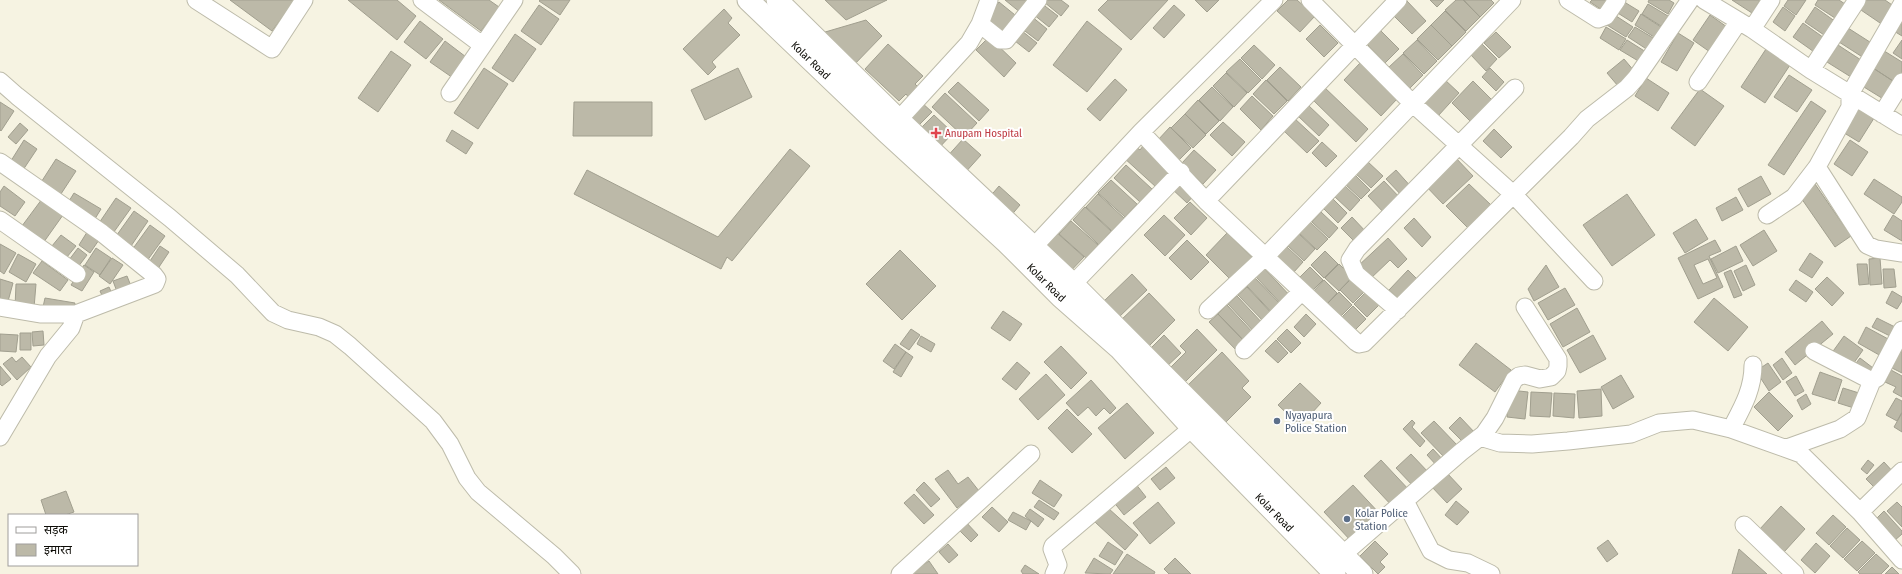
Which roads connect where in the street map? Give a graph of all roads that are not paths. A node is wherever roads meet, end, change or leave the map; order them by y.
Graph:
1 (196, 0) edge
2 (304, 0) edge
3 (422, 0) edge
4 (514, 0) edge
5 (777, 0) edge
6 (989, 0) edge
7 (1038, 0) edge
8 (1274, 0) edge
9 (1310, 0) edge
10 (1398, 0) edge
11 (1512, 0) edge
12 (1568, 0) edge
13 (1617, 0) edge
14 (1690, 0) edge
15 (1771, 0) edge
16 (1857, 0) edge
17 (1714, 3) edge
18 (761, 4) edge
19 (1902, 4) edge
20 (980, 24) junction
21 (1746, 25) junction
22 (482, 45) junction
23 (1354, 45) junction
24 (1811, 70) junction
25 (1698, 82) dead end
26 (1902, 82) edge
27 (3, 88) edge
28 (1515, 88) dead end
29 (450, 93) dead end
30 (1850, 94) junction
31 (1412, 103) junction
32 (1882, 114) junction
33 (893, 126) junction
34 (1902, 126) edge
35 (1141, 132) junction
36 (1458, 145) junction
37 (0, 162) edge
38 (1816, 167) junction
39 (1181, 172) junction
40 (1513, 194) junction
41 (1206, 201) junction
42 (1767, 215) dead end
43 (0, 220) edge
44 (1028, 253) junction
45 (1902, 253) edge
46 (1266, 256) junction
47 (77, 274) dead end
48 (1594, 281) dead end
49 (1073, 284) junction
50 (1301, 292) junction
51 (0, 307) edge
52 (1525, 307) dead end
53 (1208, 310) dead end
54 (1398, 310) junction
55 (76, 314) junction
56 (1902, 330) edge
57 (1244, 350) dead end
58 (1814, 351) dead end
59 (1753, 365) dead end
60 (1872, 381) junction
61 (1192, 428) junction
62 (1731, 429) junction
63 (0, 437) edge
64 (1480, 437) junction
65 (1224, 447) junction
66 (1787, 448) junction
67 (1031, 454) dead end
68 (1902, 472) edge
69 (1405, 501) junction
70 (1860, 512) junction
71 (1744, 525) dead end
72 (1902, 560) edge
73 (1332, 567) edge
74 (572, 574) edge
75 (900, 574) edge
76 (1054, 574) edge
77 (1362, 574) edge
78 (1491, 574) edge
79 (1795, 574) edge

1 - 2 street
3 - 22 street
4 - 22 street
5 - 33 main road, Kolar Road
6 - 20 street
7 - 20 street
8 - 35 street
9 - 23 street
10 - 23 street
11 - 31 street
12 - 13 street
14 - 40 street
15 - 21 street
16 - 24 street
17 - 21 street
18 - 33 main road, Kolar Road
19 - 30 street
20 - 33 street
21 - 24 street
21 - 25 street
22 - 29 street
23 - 31 street
23 - 41 street
24 - 30 street
26 - 32 street
27 - 74 street
28 - 36 street
30 - 32 street
30 - 38 street
31 - 36 street
31 - 46 street
32 - 34 street
33 - 44 main road, Kolar Road
35 - 39 street
35 - 44 street
36 - 40 street
36 - 54 street
37 - 55 street
38 - 42 street
38 - 45 street
39 - 41 street
39 - 49 street
40 - 48 street
40 - 54 street
41 - 46 street
43 - 47 street
44 - 49 main road, Kolar Road
44 - 61 main road, Kolar Road
46 - 50 street
46 - 53 street
49 - 65 main road, Kolar Road
50 - 54 street
50 - 57 street
51 - 55 street
52 - 64 street
55 - 63 street
56 - 60 street
58 - 60 street
59 - 62 street
60 - 66 street
61 - 65 main road, Kolar Road
61 - 76 street
62 - 64 street
62 - 66 street
64 - 69 street
65 - 73 main road, Kolar Road
66 - 70 street
67 - 75 street
68 - 70 street
69 - 73 street
69 - 78 street
70 - 72 street
71 - 79 street
73 - 77 main road, Kolar Road

